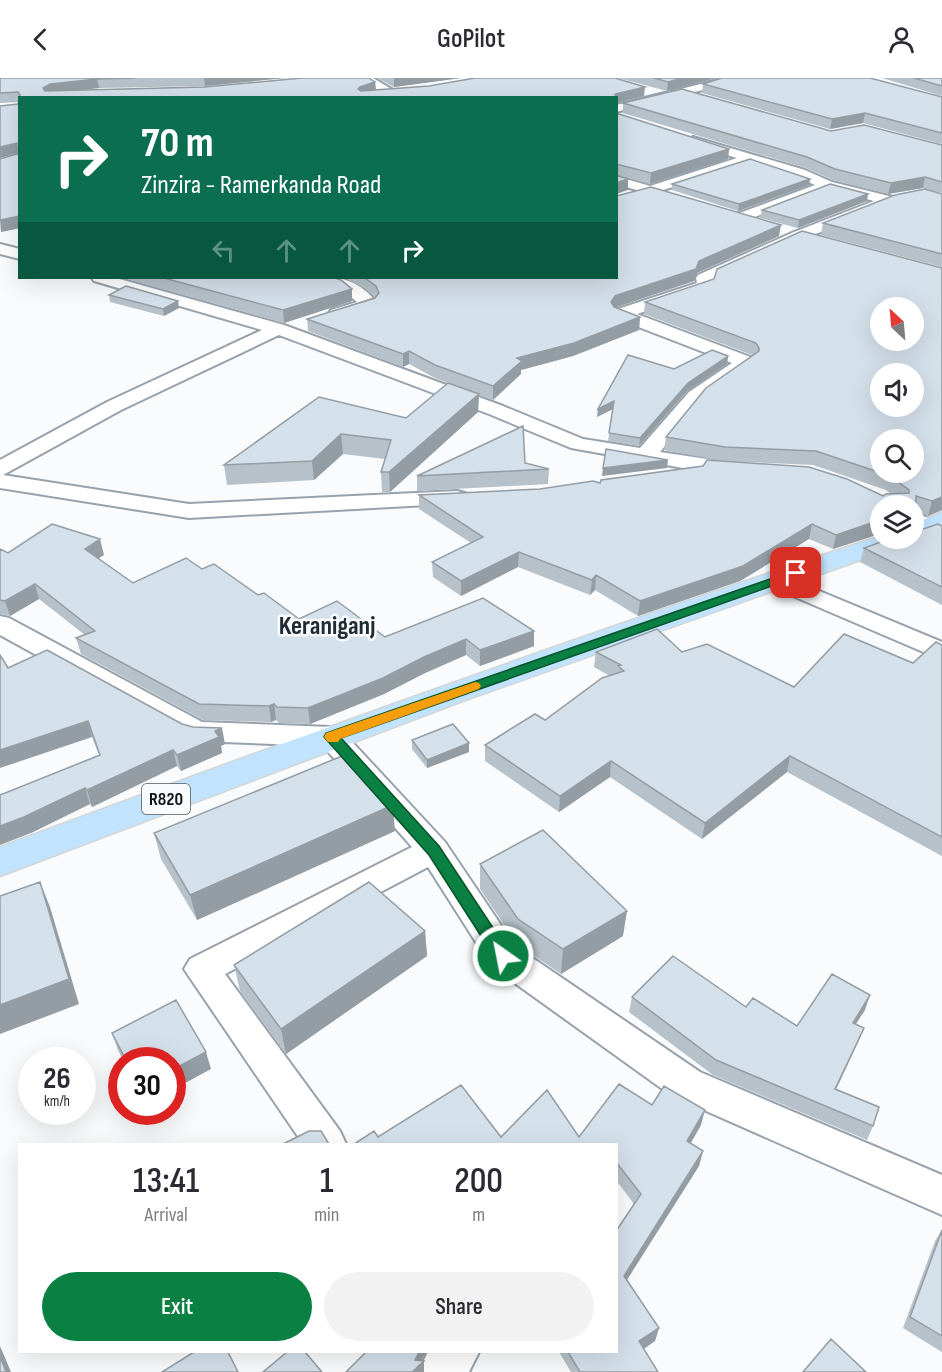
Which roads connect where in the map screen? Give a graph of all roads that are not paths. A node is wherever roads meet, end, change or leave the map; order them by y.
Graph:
1 (365, 78) edge
2 (738, 78) edge
3 (643, 89) edge
4 (683, 93) junction
5 (378, 96) edge
6 (668, 97) junction
7 (711, 100) edge
8 (620, 115) edge
9 (681, 137) edge
10 (749, 159) junction
11 (772, 165) junction
12 (618, 181) edge
13 (718, 184) edge
14 (828, 185) junction
15 (650, 190) junction
16 (854, 192) junction
17 (628, 197) edge
18 (676, 198) edge
19 (834, 201) edge
20 (763, 225) edge
21 (781, 230) edge
22 (799, 234) junction
23 (830, 243) edge
24 (0, 249) edge
25 (18, 254) edge
26 (102, 279) edge
27 (331, 279) edge
28 (281, 330) junction
29 (645, 456) junction
30 (0, 469) edge
31 (722, 469) junction
32 (756, 471) edge
33 (653, 479) edge
34 (0, 482) edge
35 (481, 497) edge
36 (870, 548) edge
37 (776, 580) junction
38 (2, 627) edge
39 (942, 652) edge
40 (331, 737) junction
41 (434, 850) junction
42 (0, 862) edge
43 (325, 1143) edge
44 (942, 1195) edge
45 (455, 1353) edge
46 (441, 1372) edge

1 - 5 street
2 - 4 street
3 - 6 street
4 - 6 street
4 - 7 street
6 - 8 street
9 - 10 street
10 - 11 street
10 - 15 street
11 - 13 street
11 - 14 street
12 - 15 street
14 - 16 street
14 - 20 street
15 - 17 street
15 - 18 street
16 - 19 street
16 - 22 street
21 - 22 street
22 - 23 street
22 - 29 street
24 - 25 street
26 - 28 street
27 - 28 street
28 - 29 street
28 - 30 street
29 - 31 street
31 - 32 street
31 - 33 street
34 - 35 street
36 - 37 main road, R820
37 - 39 street
37 - 40 main road, R820
38 - 40 street
40 - 41 street
40 - 42 main road, R820
41 - 43 street
41 - 44 street
45 - 46 street

